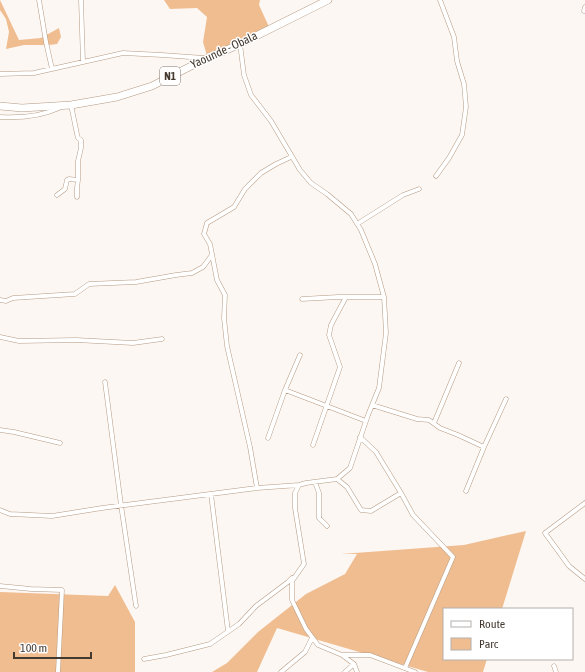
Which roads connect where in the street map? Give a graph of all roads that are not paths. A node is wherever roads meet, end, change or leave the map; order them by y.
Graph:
1 (39, 0) edge
2 (81, 0) edge
3 (328, 0) edge
4 (440, 0) edge
5 (240, 44) junction
6 (206, 58) junction
7 (83, 62) junction
8 (52, 69) junction
9 (0, 74) edge
10 (71, 105) junction
11 (0, 106) edge
12 (63, 106) junction
13 (0, 117) edge
14 (291, 157) junction
15 (436, 176) dead end
16 (78, 180) junction
17 (419, 189) dead end
18 (57, 195) dead end
19 (77, 197) dead end
20 (357, 224) junction
21 (212, 255) junction
22 (346, 297) junction
23 (384, 297) junction
24 (0, 300) edge
25 (302, 300) dead end
26 (0, 337) edge
27 (162, 339) dead end
28 (300, 355) dead end
29 (459, 363) dead end
30 (105, 382) dead end
31 (285, 390) junction
32 (506, 399) dead end
33 (372, 405) junction
34 (326, 407) junction
35 (366, 421) junction
36 (434, 423) junction
37 (0, 430) edge
38 (360, 437) junction
39 (268, 438) dead end
40 (60, 443) dead end
41 (313, 445) dead end
42 (484, 448) junction
43 (337, 479) junction
44 (315, 482) junction
45 (299, 485) junction
46 (257, 488) junction
47 (466, 491) dead end
48 (402, 493) junction
49 (211, 494) junction
50 (585, 503) edge
51 (121, 506) junction
52 (0, 510) edge
53 (327, 526) dead end
54 (297, 573) junction
55 (585, 579) edge
56 (0, 586) edge
57 (136, 606) dead end
58 (228, 631) junction
59 (312, 638) junction
60 (342, 655) junction
61 (144, 659) dead end
62 (354, 664) junction
63 (554, 666) dead end
64 (405, 668) junction
65 (58, 672) edge
66 (281, 672) edge
67 (345, 672) edge
68 (357, 672) edge
69 (415, 672) edge
70 (556, 672) edge

1 - 8 street
2 - 7 street
3 - 5 highway, Yaounde - Obala / N1
4 - 15 street
5 - 6 highway, Yaounde - Obala / N1
5 - 14 street
6 - 7 street
6 - 10 highway, Yaounde - Obala / N1
7 - 8 street
8 - 9 street
10 - 12 highway, Yaounde - Obala / N1
10 - 16 street
11 - 12 highway, Yaounde - Obala / N1
12 - 13 street
14 - 20 street
14 - 21 street
16 - 18 street
16 - 19 street
17 - 20 street
20 - 23 street
21 - 24 street
21 - 46 street
22 - 23 street
22 - 25 street
22 - 34 street
23 - 33 street
26 - 27 street
28 - 31 street
29 - 36 street
30 - 51 street
31 - 34 street
31 - 39 street
32 - 42 street
33 - 35 street
33 - 36 street
34 - 35 street
34 - 41 street
35 - 38 street
36 - 42 street
37 - 40 street
38 - 43 street
38 - 48 street
42 - 47 street
43 - 44 street
43 - 48 street
44 - 45 street
44 - 53 street
45 - 46 street
45 - 54 street
46 - 49 street
48 - 64 street
49 - 51 street
49 - 58 street
50 - 55 street
51 - 52 street
51 - 57 street
54 - 58 street
54 - 59 street
56 - 65 street
58 - 61 street
59 - 60 street
59 - 66 street
60 - 62 street
60 - 64 street
62 - 67 street
62 - 68 street
63 - 70 street
64 - 69 street

